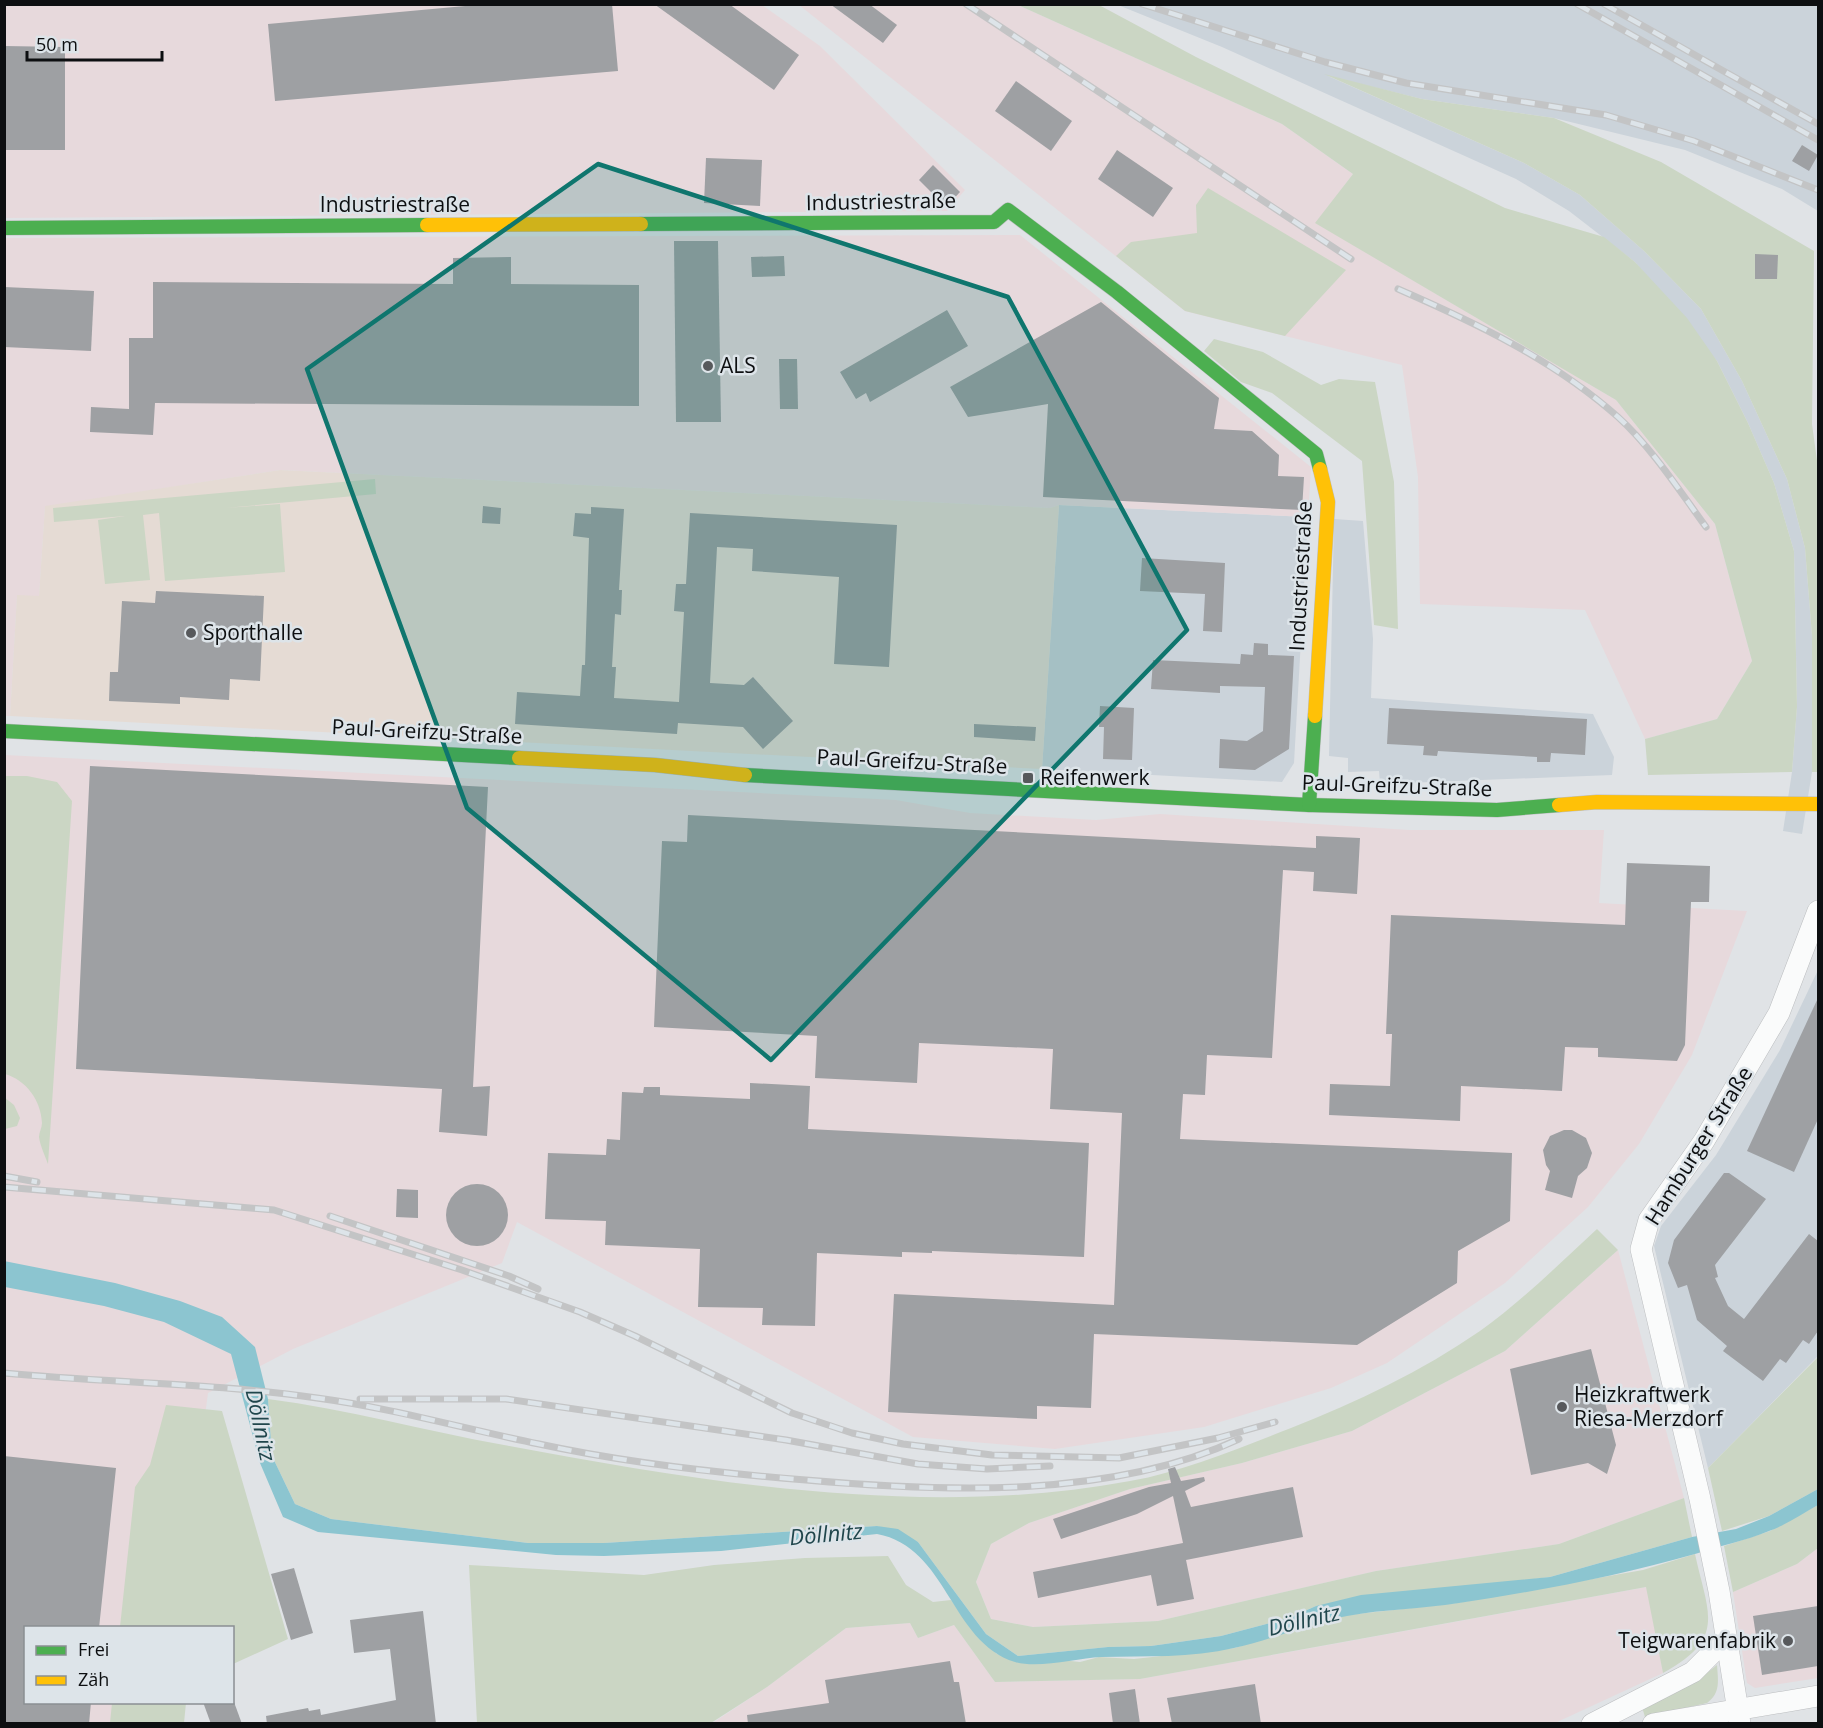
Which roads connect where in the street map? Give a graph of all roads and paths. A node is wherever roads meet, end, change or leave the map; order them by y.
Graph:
1 (4, 228) edge
2 (4, 731) edge
3 (1818, 804) edge
4 (1309, 805) junction
5 (1818, 911) edge
6 (1726, 1639) junction
7 (1818, 1696) edge
8 (1739, 1716) edge
9 (1592, 1724) edge
10 (1653, 1724) edge

1 - 4 main road, Industriestraße
2 - 4 main road, Paul-Greifzu-Straße
3 - 4 main road, Paul-Greifzu-Straße
5 - 6 street, Hamburger Straße
6 - 8 street, Hamburger Straße
6 - 9 street
7 - 8 street
8 - 10 street

